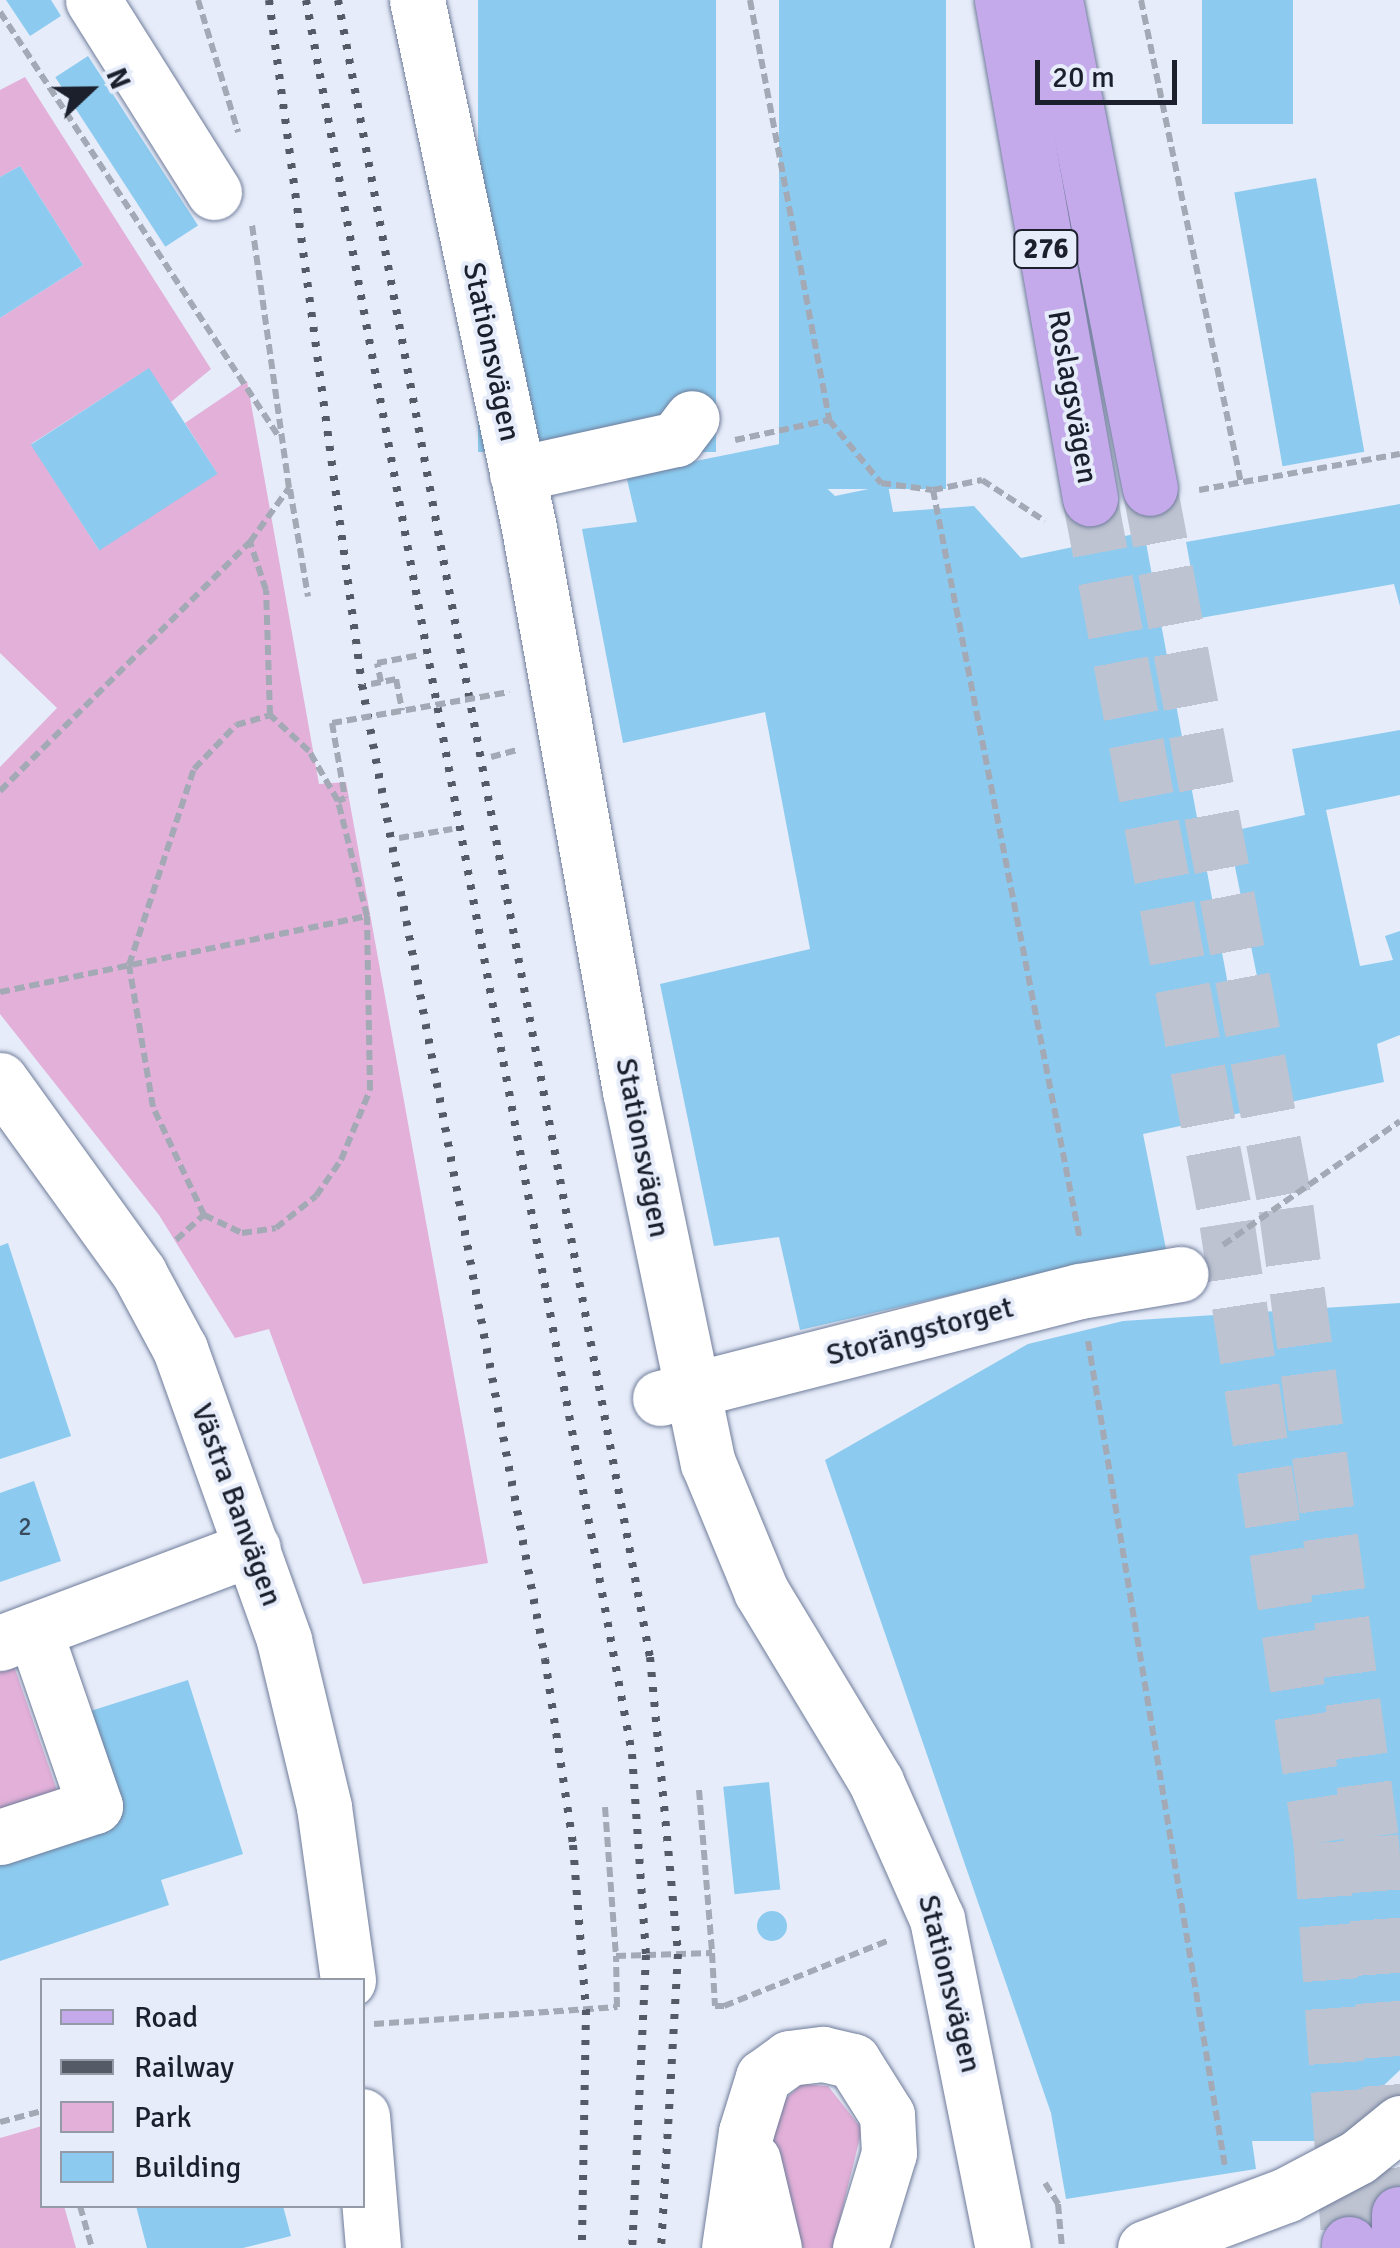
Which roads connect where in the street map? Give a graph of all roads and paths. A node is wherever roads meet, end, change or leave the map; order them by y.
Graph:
1 (93, 0) edge
2 (198, 0) edge
3 (417, 0) edge
4 (750, 0) edge
5 (1002, 0) edge
6 (1055, 0) edge
7 (1141, 0) edge
8 (0, 12) edge
9 (240, 139) dead end
10 (232, 199) joint
11 (829, 420) junction
12 (704, 431) joint
13 (283, 442) junction
14 (516, 474) junction
15 (1241, 482) dead end
16 (290, 488) junction
17 (1150, 488) tunnel mouth
18 (1090, 498) tunnel mouth
19 (250, 542) junction
20 (308, 596) dead end
21 (420, 655) dead end
22 (381, 682) junction
23 (371, 684) dead end
24 (509, 692) dead end
25 (402, 710) junction
26 (270, 715) junction
27 (520, 749) dead end
28 (491, 756) dead end
29 (0, 791) edge
30 (338, 801) junction
31 (452, 829) dead end
32 (399, 838) dead end
33 (368, 916) junction
34 (129, 965) junction
35 (0, 992) edge
36 (0, 1080) edge
37 (1400, 1121) edge
38 (204, 1215) junction
39 (139, 1274) junction
40 (1181, 1274) joint
41 (1080, 1291) junction
42 (676, 1394) junction
43 (253, 1548) junction
44 (17, 1637) edge
45 (699, 1790) dead end
46 (605, 1808) dead end
47 (0, 1837) edge
48 (938, 1920) junction
49 (712, 1953) junction
50 (616, 1956) junction
51 (348, 1978) edge
52 (365, 2025) edge
53 (40, 2112) edge
54 (0, 2122) edge
55 (1400, 2123) edge
56 (746, 2132) junction
57 (365, 2152) edge
58 (1040, 2176) dead end
59 (81, 2208) edge
60 (1399, 2214) edge
61 (1232, 2216) junction
62 (1154, 2247) edge
63 (1366, 2247) edge
64 (92, 2248) edge
65 (373, 2248) edge
66 (729, 2248) edge
67 (774, 2248) edge
68 (860, 2248) edge
69 (1002, 2248) edge
70 (1062, 2248) edge

1 - 10 street
2 - 9 path
3 - 14 street, Stationsvägen
4 - 11 path
5 - 18 main road, Roslagsvägen / 276
6 - 17 main road, Roslagsvägen / 276
7 - 15 path
8 - 13 path
10 - 13 path
11 - 12 path
11 - 41 path
12 - 14 street
13 - 16 path
14 - 42 street, Stationsvägen
16 - 19 path
16 - 20 path
19 - 26 path
19 - 29 path
21 - 22 path
22 - 23 path
22 - 25 path
24 - 25 path, bridge
25 - 30 path, bridge
26 - 30 path
26 - 34 path
27 - 28 path
30 - 33 path
31 - 32 path
33 - 34 path
33 - 38 path
34 - 35 path
34 - 38 path
36 - 39 street, Västra Banvägen
37 - 40 path
38 - 39 path
39 - 43 street, Västra Banvägen
40 - 41 street, Storängstorget
41 - 42 street, Storängstorget
41 - 61 path
42 - 48 street, Stationsvägen
43 - 44 street
43 - 51 street, Västra Banvägen
44 - 47 street
45 - 49 path
46 - 50 path
48 - 49 path
48 - 69 street, Stationsvägen
49 - 50 path
50 - 52 path
53 - 54 path
55 - 61 street
56 - 66 street
56 - 67 street
56 - 68 street
57 - 65 street
58 - 70 path
59 - 64 path
60 - 63 main road
61 - 62 street

